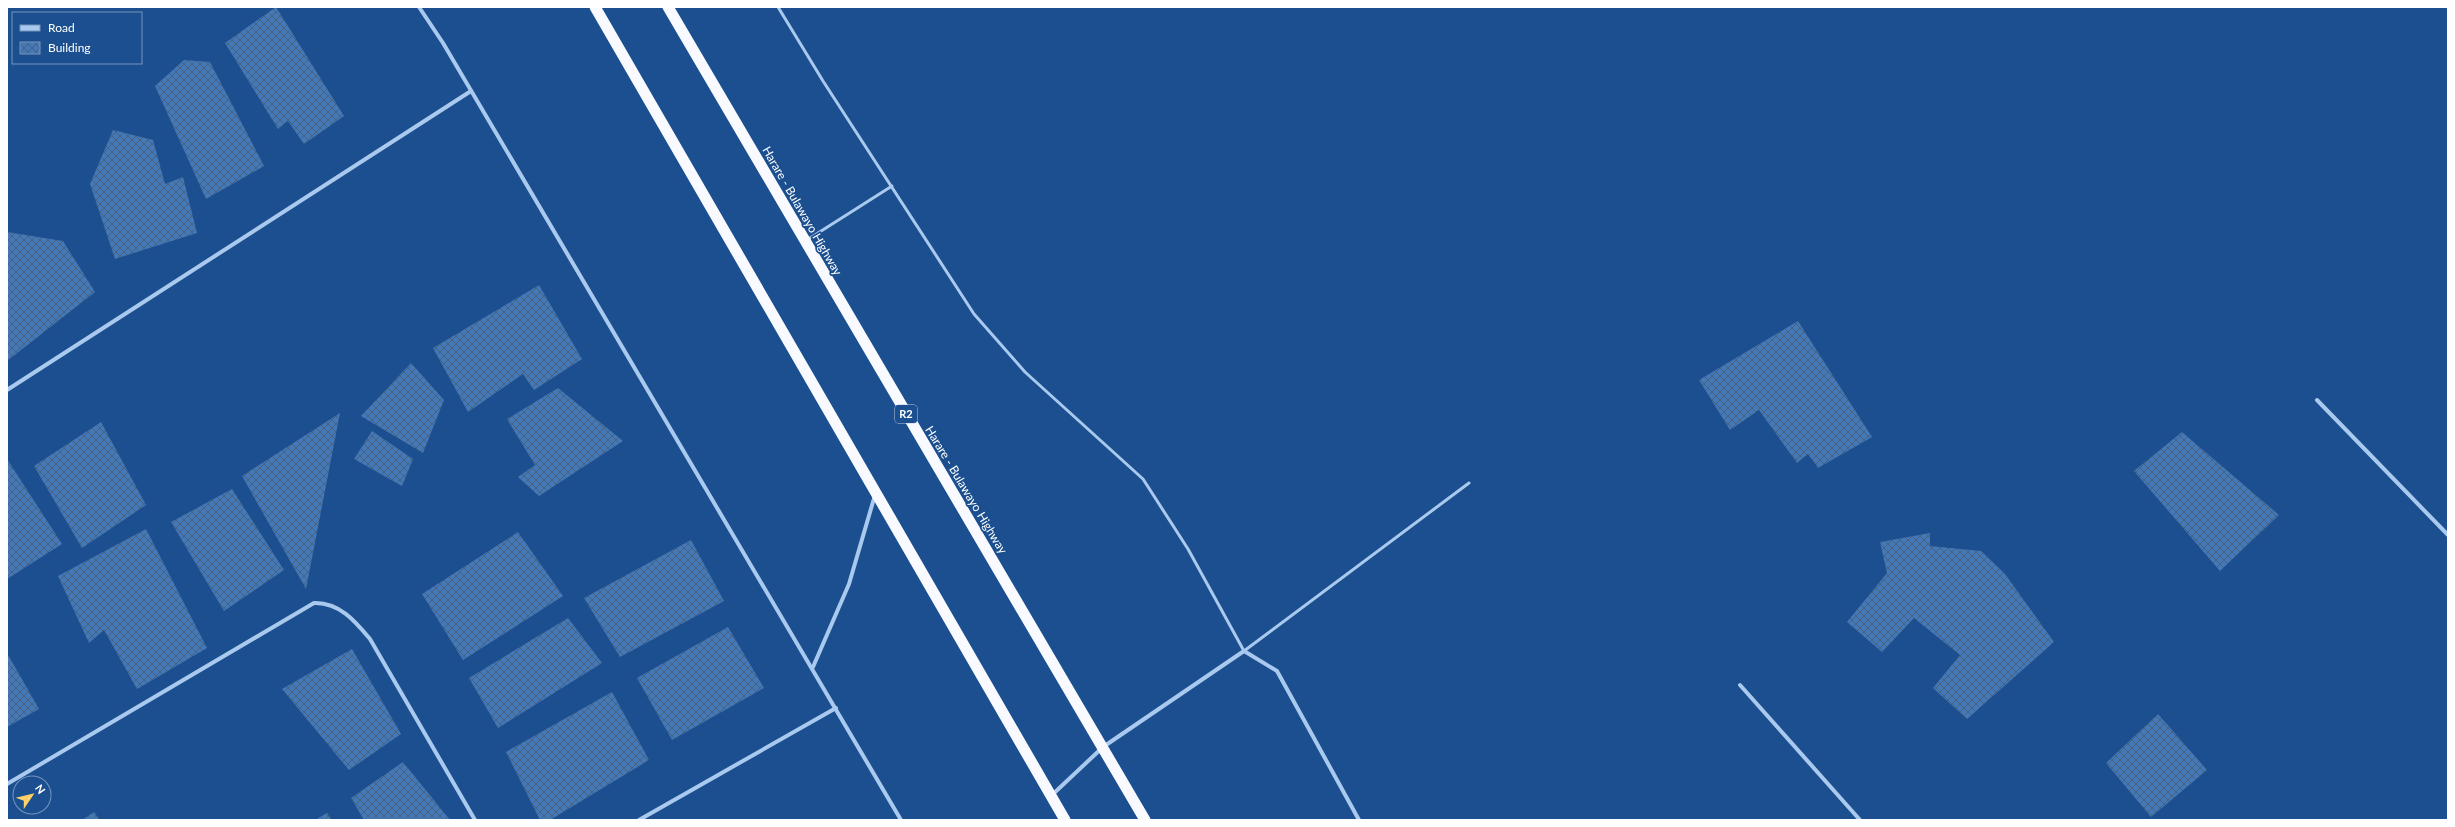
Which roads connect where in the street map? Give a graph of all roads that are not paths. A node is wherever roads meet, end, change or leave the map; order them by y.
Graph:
1 (420, 7) edge
2 (595, 7) edge
3 (668, 7) edge
4 (778, 7) edge
5 (471, 91) junction
6 (892, 186) junction
7 (805, 242) junction
8 (7, 390) edge
9 (2317, 400) dead end
10 (1469, 483) dead end
11 (876, 492) junction
12 (2448, 534) edge
13 (1244, 651) junction
14 (813, 667) junction
15 (1740, 685) dead end
16 (836, 708) junction
17 (1103, 747) junction
18 (7, 784) edge
19 (1051, 796) junction
20 (475, 820) edge
21 (639, 820) edge
22 (901, 820) edge
23 (1065, 820) edge
24 (1145, 820) edge
25 (1359, 820) edge
26 (1860, 820) edge

1 - 5 street
2 - 11 highway
3 - 7 highway, Harare - Bulawayo Highway / R2
4 - 6 lane
5 - 8 street
5 - 14 street
6 - 7 lane
6 - 13 lane
7 - 17 highway, Harare - Bulawayo Highway / R2
9 - 12 street
10 - 13 lane
11 - 14 street
11 - 19 highway
13 - 17 street
13 - 25 street
14 - 16 street
15 - 26 street
16 - 21 street
16 - 22 street
17 - 19 street
17 - 24 highway, Harare - Bulawayo Highway / R2
18 - 20 street
19 - 23 highway

